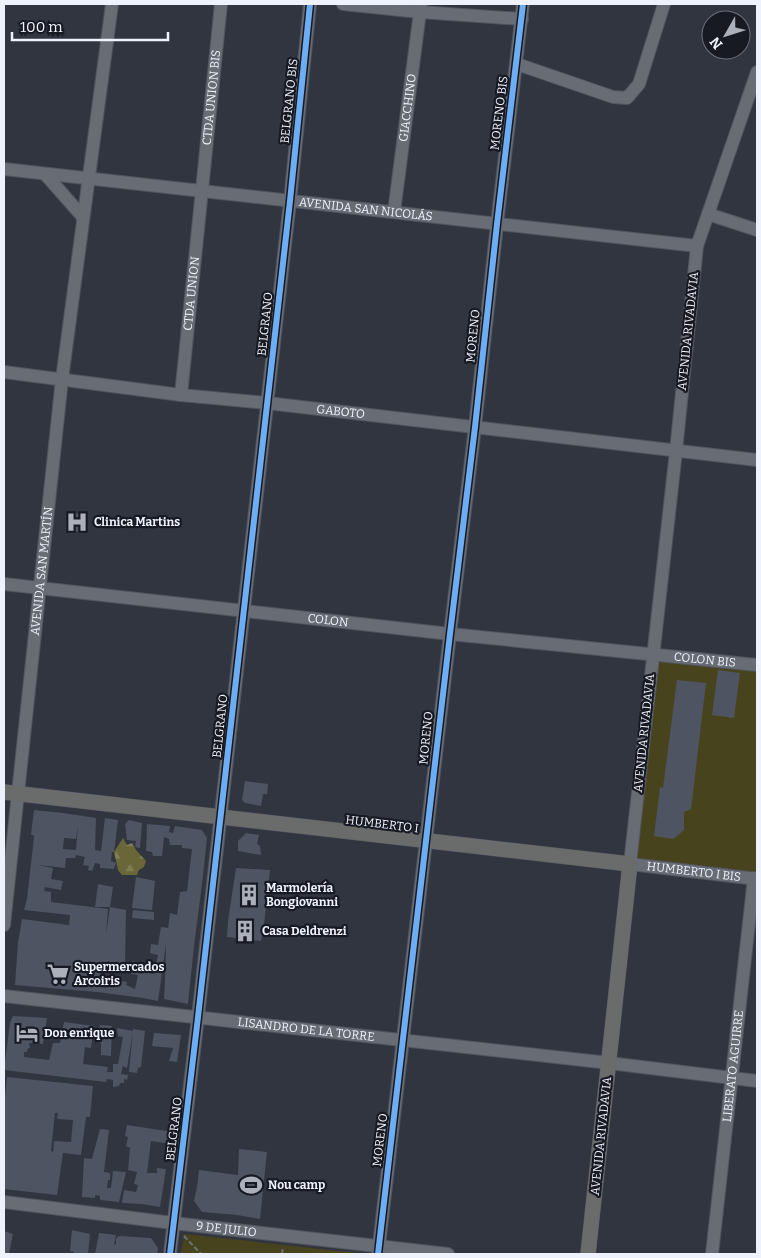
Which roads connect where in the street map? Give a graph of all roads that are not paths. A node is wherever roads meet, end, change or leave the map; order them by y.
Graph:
1 (112, 4) edge
2 (222, 4) edge
3 (310, 4) edge
4 (342, 4) edge
5 (524, 4) edge
6 (664, 4) edge
7 (420, 8) edge
8 (522, 19) junction
9 (517, 64) junction
10 (757, 72) edge
11 (4, 169) edge
12 (46, 174) junction
13 (88, 178) junction
14 (201, 191) junction
15 (290, 201) junction
16 (394, 212) junction
17 (708, 214) junction
18 (83, 217) junction
19 (497, 224) junction
20 (757, 230) edge
21 (697, 246) junction
22 (4, 372) edge
23 (62, 379) junction
24 (181, 395) junction
25 (267, 403) junction
26 (475, 427) junction
27 (676, 450) junction
28 (757, 460) edge
29 (4, 584) edge
30 (39, 588) junction
31 (244, 611) junction
32 (450, 634) junction
33 (653, 656) junction
34 (757, 665) edge
35 (11, 793) edge
36 (221, 817) junction
37 (426, 840) junction
38 (630, 864) junction
39 (756, 878) edge
40 (4, 926) edge
41 (4, 996) edge
42 (198, 1017) junction
43 (403, 1040) junction
44 (609, 1063) junction
45 (731, 1078) junction
46 (757, 1082) edge
47 (4, 1202) edge
48 (173, 1224) junction
49 (379, 1250) edge
50 (170, 1254) edge
51 (448, 1254) edge
52 (588, 1254) edge
53 (712, 1254) edge

1 - 13 street, AVENIDA SAN MARTÍN
2 - 14 street, CTDA UNION BIS
3 - 15 street, BELGRANO BIS
4 - 7 street
5 - 8 street, MORENO BIS
6 - 9 street
7 - 8 street
7 - 16 street, GIACCHINO
8 - 9 street, MORENO BIS
9 - 19 street, MORENO BIS
10 - 17 street, AVENIDA RIVADAVIA
11 - 12 street, AVENIDA SAN NICOLÁS
12 - 13 street, AVENIDA SAN NICOLÁS
12 - 18 street
13 - 14 street, AVENIDA SAN NICOLÁS
13 - 18 street, AVENIDA SAN MARTÍN
14 - 15 street, AVENIDA SAN NICOLÁS
14 - 24 street, CTDA UNION
15 - 16 street, AVENIDA SAN NICOLÁS
15 - 25 street, BELGRANO
16 - 19 street, AVENIDA SAN NICOLÁS
17 - 20 street
17 - 21 street, AVENIDA RIVADAVIA
18 - 23 street, AVENIDA SAN MARTÍN
19 - 21 street, AVENIDA SAN NICOLÁS
19 - 26 street, MORENO
21 - 27 street, AVENIDA RIVADAVIA
22 - 23 street, GABOTO
23 - 24 street, GABOTO
23 - 30 street, AVENIDA SAN MARTÍN
24 - 25 street, GABOTO
25 - 26 street, GABOTO
25 - 31 street, BELGRANO
26 - 27 street, GABOTO
26 - 32 street, MORENO
27 - 28 street, GABOTO
27 - 33 street, AVENIDA RIVADAVIA
29 - 30 street, COLON
30 - 31 street, COLON
30 - 35 street, AVENIDA SAN MARTÍN
31 - 32 street, COLON
31 - 36 street, BELGRANO
32 - 33 street, COLON
32 - 37 street, MORENO
33 - 34 street, COLON BIS
33 - 38 street, AVENIDA RIVADAVIA
35 - 36 main road, HUMBERTO I
35 - 40 street, AVENIDA SAN MARTÍN
36 - 37 main road, HUMBERTO I
36 - 42 street, BELGRANO
37 - 38 main road, HUMBERTO I
37 - 43 street, MORENO
38 - 39 street, HUMBERTO I BIS
38 - 44 main road, AVENIDA RIVADAVIA
39 - 45 street, LIBERATO AGUIRRE
41 - 42 street, LISANDRO DE LA TORRE
42 - 43 street, LISANDRO DE LA TORRE
42 - 48 street, BELGRANO
43 - 44 street, LISANDRO DE LA TORRE
43 - 49 street, MORENO
44 - 45 street, LISANDRO DE LA TORRE
44 - 52 main road, AVENIDA RIVADAVIA
45 - 46 street, LISANDRO DE LA TORRE
45 - 53 street, LIBERATO AGUIRRE
47 - 48 street, 9 DE JULIO
48 - 49 street, 9 DE JULIO
48 - 50 street, BELGRANO
49 - 51 street, 9 DE JULIO

